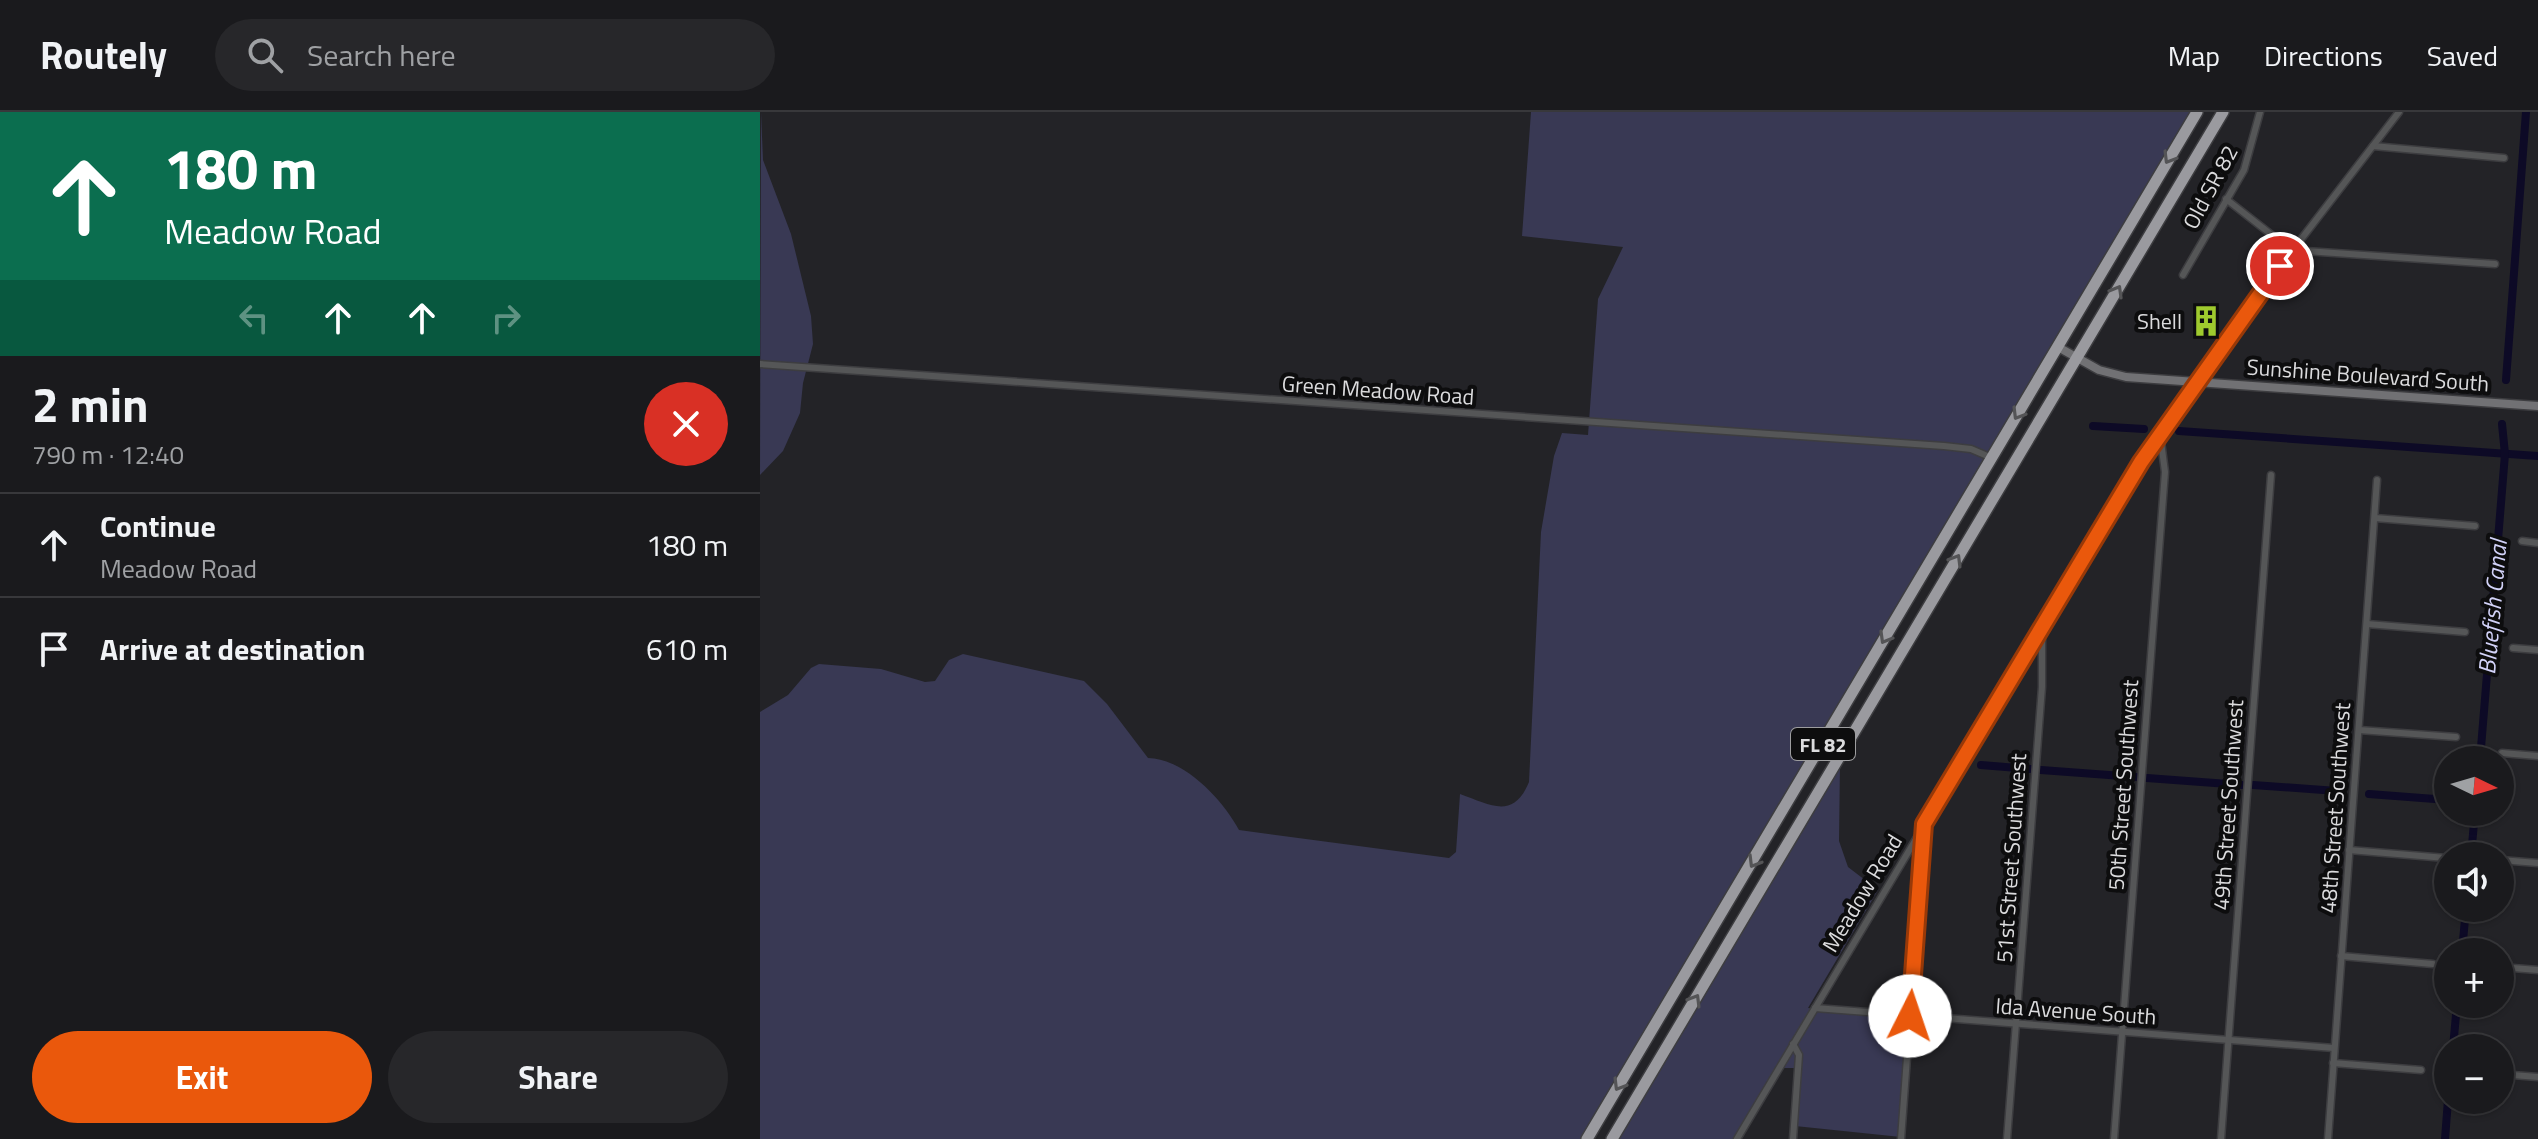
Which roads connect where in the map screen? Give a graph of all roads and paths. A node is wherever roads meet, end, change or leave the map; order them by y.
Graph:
1 (2197, 112) edge
2 (2223, 112) edge
3 (2260, 112) edge
4 (2399, 112) edge
5 (2373, 146) junction
6 (2504, 158) dead end
7 (2226, 199) junction
8 (2291, 250) junction
9 (2495, 264) dead end
10 (2183, 275) dead end
11 (2058, 347) junction
12 (2077, 358) junction
13 (760, 364) edge
14 (2197, 381) junction
15 (2538, 406) edge
16 (2160, 434) junction
17 (1992, 458) junction
18 (2271, 475) dead end
19 (2377, 480) dead end
20 (2375, 518) junction
21 (2475, 526) dead end
22 (2522, 541) dead end
23 (2538, 543) edge
24 (2367, 624) junction
25 (2042, 627) junction
26 (2465, 632) dead end
27 (2513, 648) dead end
28 (2538, 650) edge
29 (2359, 730) junction
30 (2456, 737) dead end
31 (2514, 754) edge
32 (2538, 756) edge
33 (1924, 824) junction
34 (2349, 850) junction
35 (2434, 857) edge
36 (2514, 861) edge
37 (2538, 863) edge
38 (2341, 956) junction
39 (2433, 964) dead end
40 (2514, 968) edge
41 (2538, 970) edge
42 (1815, 1008) junction
43 (1910, 1016) junction
44 (2016, 1025) junction
45 (2122, 1033) junction
46 (2228, 1040) junction
47 (1793, 1044) junction
48 (2334, 1048) junction
49 (2333, 1063) junction
50 (2421, 1070) dead end
51 (2514, 1075) edge
52 (2538, 1077) edge
53 (1587, 1139) edge
54 (1612, 1139) edge
55 (1737, 1139) edge
56 (1793, 1139) edge
57 (1901, 1139) edge
58 (2007, 1139) edge
59 (2114, 1139) edge
60 (2221, 1139) edge
61 (2328, 1139) edge

1 -> 11 highway, FL 82
12 -> 2 highway, FL 82
3 - 7 street, Old SR 82
4 - 5 street, Meadow Road
5 - 6 street
5 - 8 street, Meadow Road
7 - 8 street
7 - 10 street, Old SR 82
8 - 9 street
8 - 14 street, Meadow Road
11 - 12 street, Sunshine Boulevard South
11 -> 17 highway, FL 82
12 - 14 street, Sunshine Boulevard South
54 -> 12 highway, FL 82
13 - 17 street, Green Meadow Road
14 - 15 street, Sunshine Boulevard South
14 - 16 street, Meadow Road
16 - 25 street, Meadow Road
16 - 45 street, 50th Street Southwest
17 -> 53 highway, FL 82
18 - 46 street, 49th Street Southwest
19 - 20 street, 48th Street Southwest
20 - 21 street
20 - 24 street, 48th Street Southwest
22 - 23 street
24 - 26 street
24 - 29 street, 48th Street Southwest
25 - 33 street, Meadow Road
25 - 44 street, 51st Street Southwest
27 - 28 street
29 - 30 street
29 - 34 street, 48th Street Southwest
31 - 32 street
33 - 42 street, Meadow Road
33 - 43 street
34 - 35 street
34 - 38 street, 48th Street Southwest
36 - 37 street
38 - 39 street
38 - 48 street, 48th Street Southwest
40 - 41 street
42 - 43 street, Ida Avenue South
42 - 47 street, Meadow Road
43 - 44 street, Ida Avenue South
43 - 57 street
44 - 45 street, Ida Avenue South
44 - 58 street, 51st Street Southwest
45 - 46 street, Ida Avenue South
45 - 59 street, 50th Street Southwest
46 - 48 street, Ida Avenue South
46 - 60 street, 49th Street Southwest
47 - 55 street, Meadow Road
47 - 56 street
48 - 49 street, 48th Street Southwest
49 - 50 street
49 - 61 street, 48th Street Southwest
51 - 52 street

